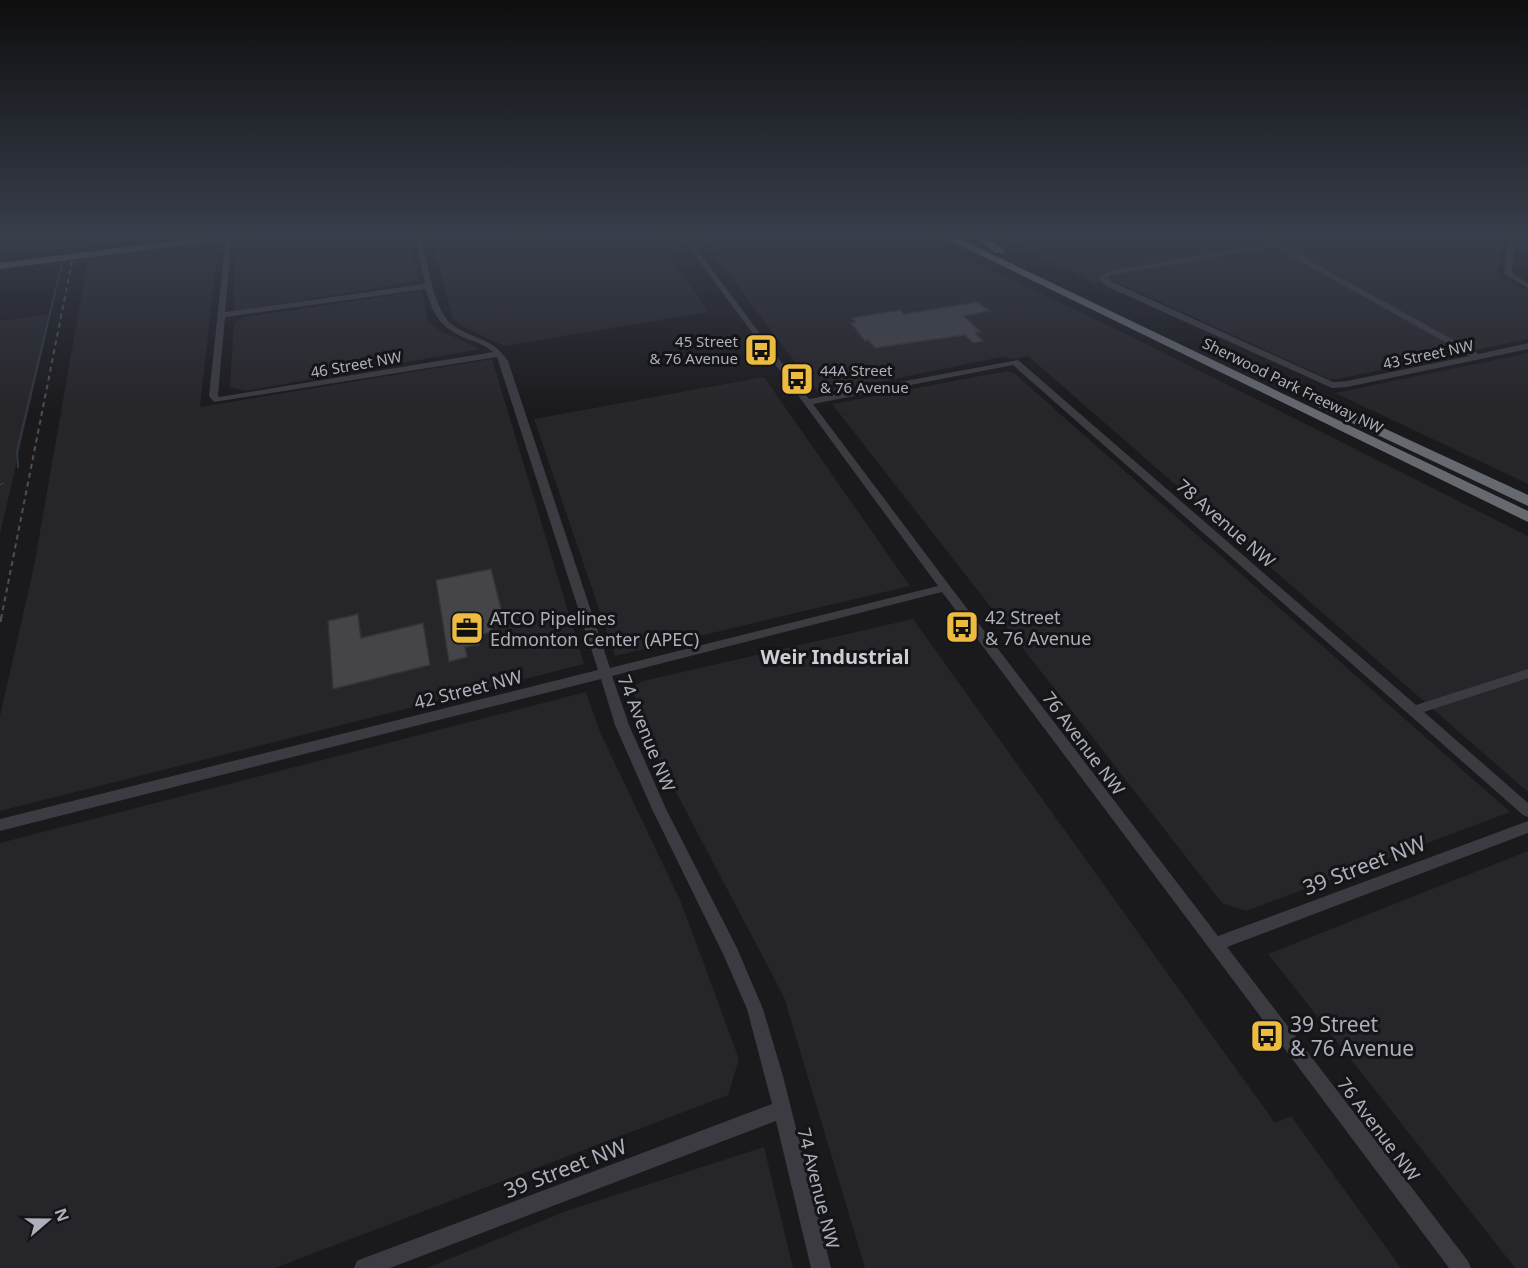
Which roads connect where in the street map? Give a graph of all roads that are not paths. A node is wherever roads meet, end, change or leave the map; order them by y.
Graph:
1 (224, 295) edge
2 (364, 295) edge
3 (433, 295) edge
4 (728, 295) edge
5 (1069, 295) edge
6 (1093, 295) edge
7 (1134, 295) edge
8 (1366, 295) edge
9 (222, 315) junction
10 (1528, 346) edge
11 (500, 354) junction
12 (1478, 357) junction
13 (807, 402) junction
14 (1528, 501) edge
15 (1528, 517) edge
16 (945, 588) junction
17 (1528, 673) edge
18 (603, 674) junction
19 (1413, 711) junction
20 (1528, 811) edge
21 (0, 825) edge
22 (1528, 827) edge
23 (1216, 945) junction
24 (781, 1110) junction
25 (364, 1268) edge
26 (821, 1268) edge
27 (1461, 1268) edge

1 - 9 street
2 - 9 street
3 - 11 street
4 - 13 street, 76 Avenue NW
5 - 15 highway, Sherwood Park Freeway NW
6 - 14 highway, Sherwood Park Freeway NW
7 - 12 street, 43 Street NW
8 - 12 street
9 - 11 street, 46 Street NW
10 - 12 street, 43 Street NW
11 - 18 street, 74 Avenue NW
13 - 16 street, 76 Avenue NW
13 - 19 street, 78 Avenue NW
16 - 18 street, 42 Street NW
16 - 23 street, 76 Avenue NW
17 - 19 street
18 - 21 street, 42 Street NW
18 - 24 street, 74 Avenue NW
19 - 20 street, 78 Avenue NW
22 - 23 street, 39 Street NW
23 - 27 street, 76 Avenue NW
24 - 25 street, 39 Street NW
24 - 26 street, 74 Avenue NW

